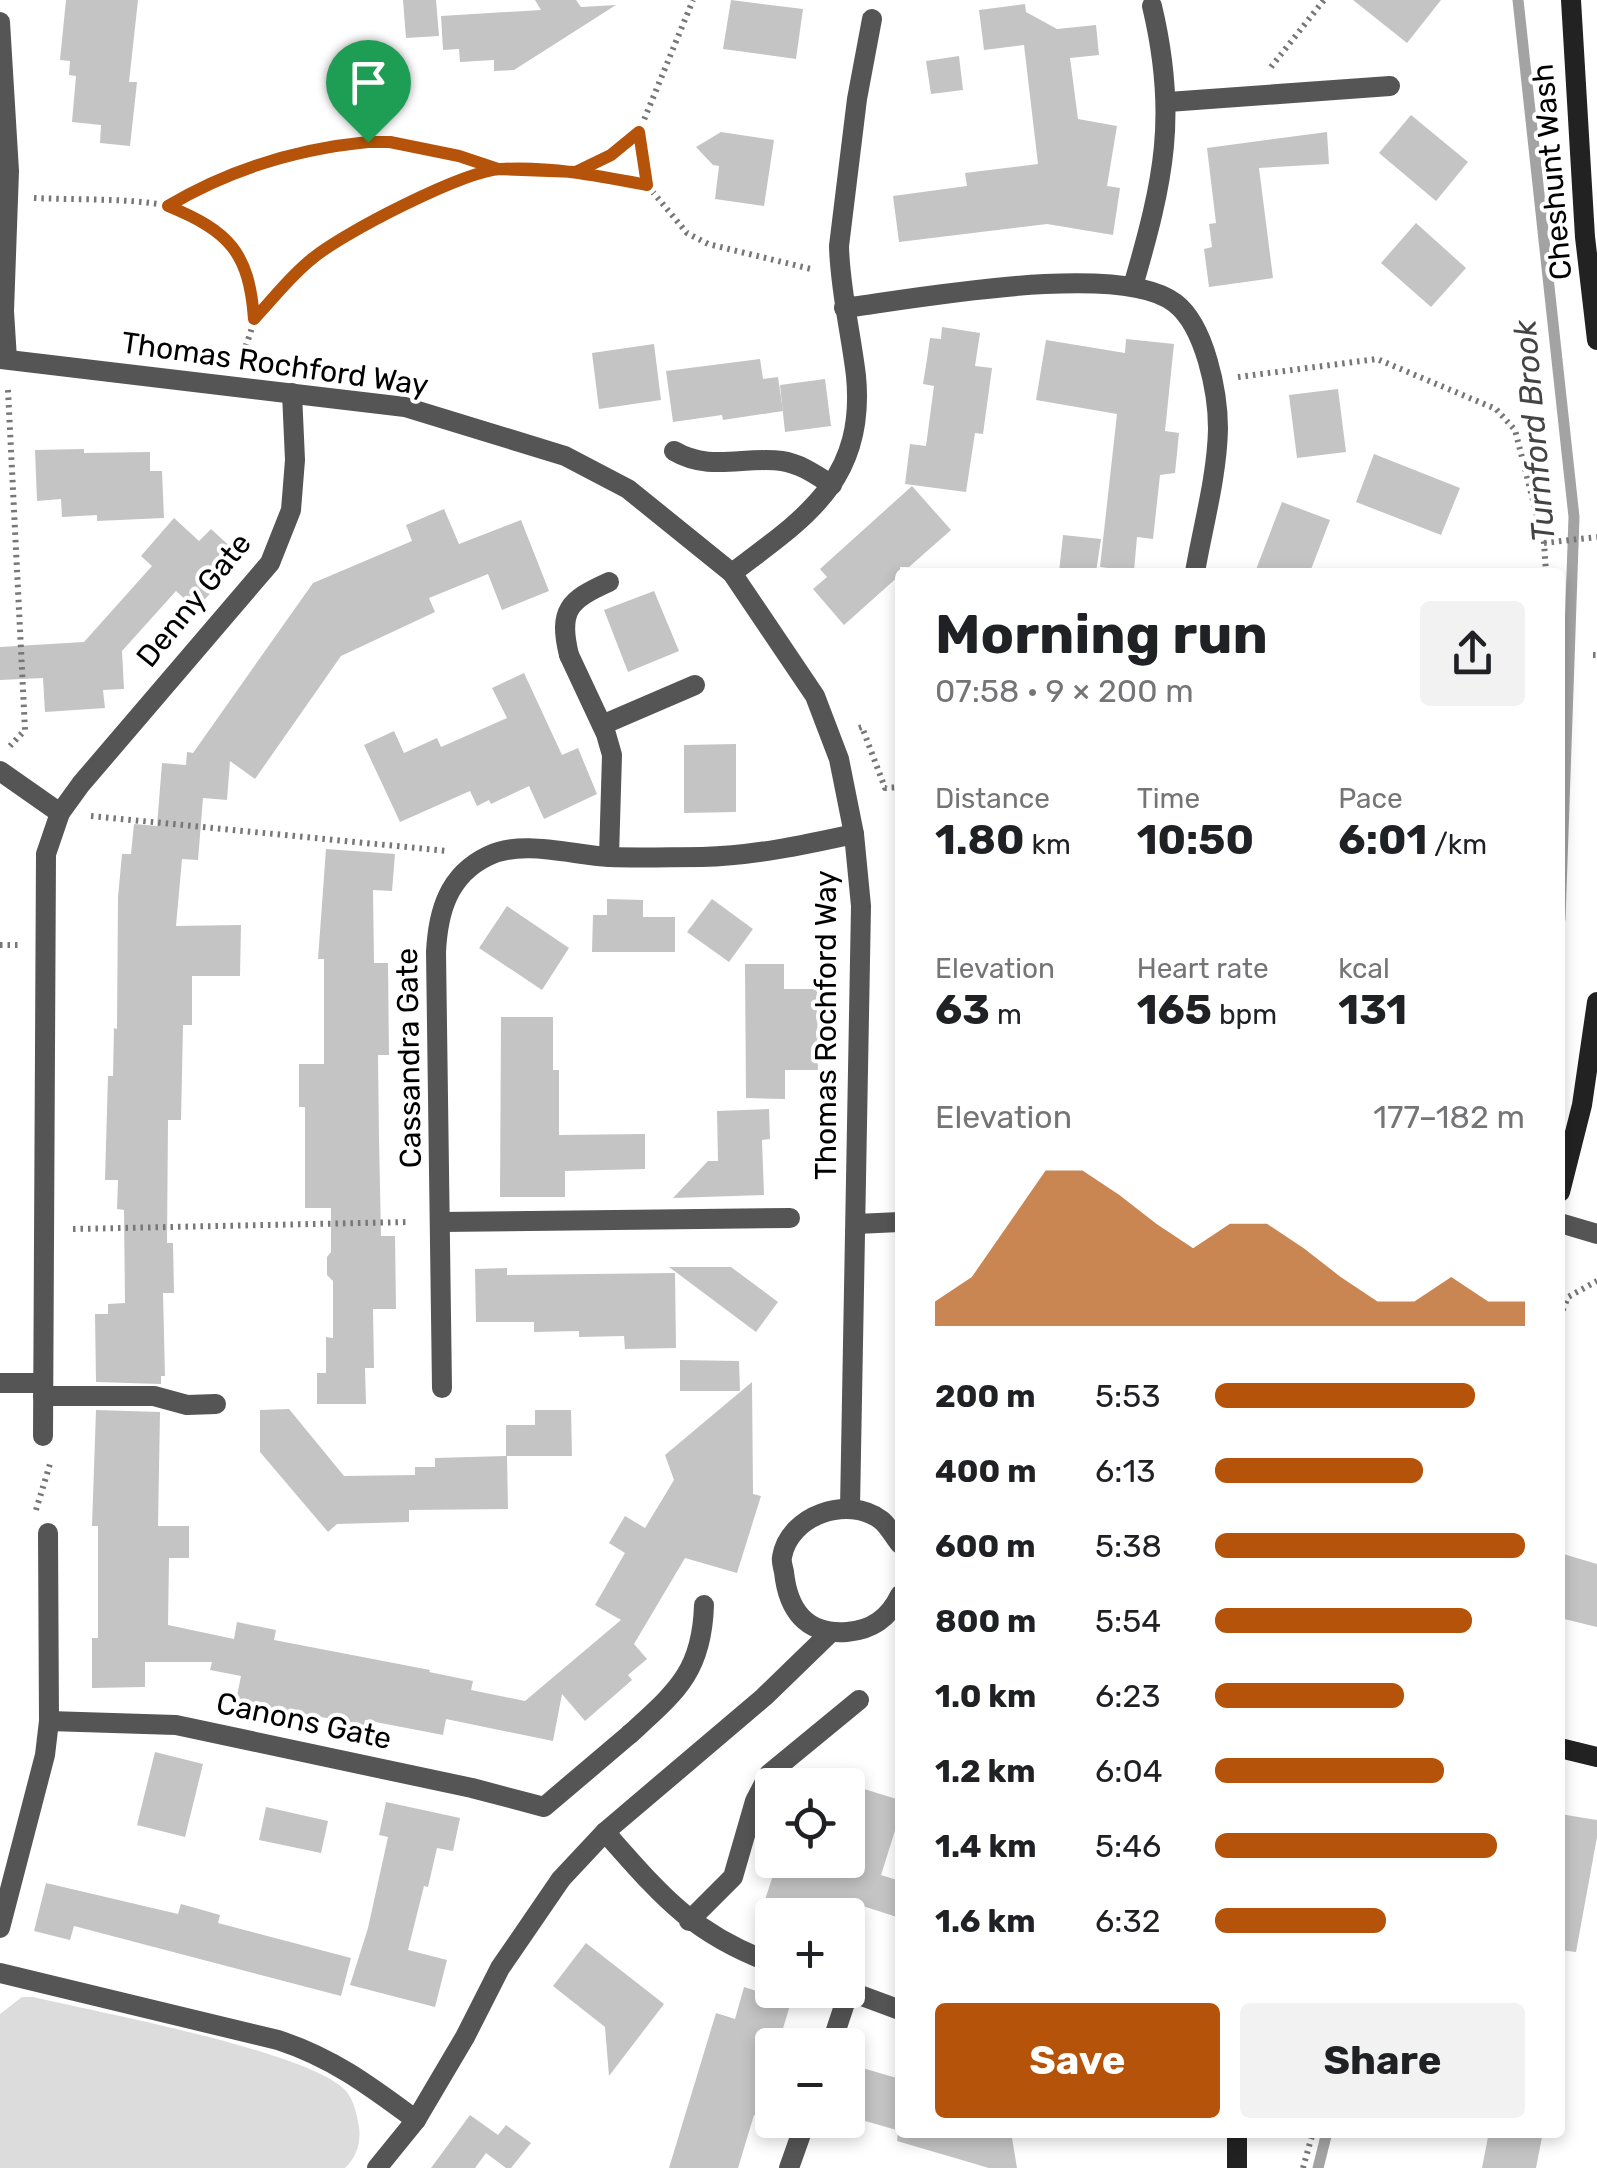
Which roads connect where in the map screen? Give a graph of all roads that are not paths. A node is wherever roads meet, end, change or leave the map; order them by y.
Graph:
1 (1571, 0) edge
2 (1152, 6) dead end
3 (872, 19) dead end
4 (0, 22) edge
5 (1390, 86) dead end
6 (1168, 102) junction
7 (5, 172) edge
8 (1133, 286) junction
9 (844, 308) junction
10 (1597, 340) edge
11 (4, 358) edge
12 (292, 392) junction
13 (674, 451) dead end
14 (832, 485) junction
15 (1196, 568) edge
16 (732, 572) junction
17 (609, 582) dead end
18 (696, 685) dead end
19 (602, 725) junction
20 (0, 771) edge
21 (60, 812) junction
22 (854, 834) junction
23 (609, 856) junction
24 (1597, 1002) edge
25 (1565, 1172) edge
26 (790, 1218) dead end
27 (441, 1222) junction
28 (895, 1222) edge
29 (856, 1224) junction
30 (1565, 1224) edge
31 (1597, 1234) edge
32 (0, 1383) edge
33 (442, 1388) dead end
34 (43, 1390) junction
35 (216, 1404) dead end
36 (43, 1436) road end
37 (850, 1508) junction
38 (48, 1533) road end
39 (895, 1538) edge
40 (895, 1605) edge
41 (704, 1606) dead end
42 (830, 1633) junction
43 (859, 1700) dead end
44 (49, 1721) junction
45 (1565, 1749) edge
46 (1597, 1758) edge
47 (605, 1832) junction
48 (689, 1921) junction
49 (0, 1928) edge
50 (755, 1956) edge
51 (0, 1972) edge
52 (865, 1997) edge
53 (895, 2008) edge
54 (416, 2120) junction
55 (800, 2138) edge
56 (1237, 2138) edge
57 (376, 2168) edge
58 (789, 2168) edge
59 (1237, 2168) edge

1 - 10 main road, Cheshunt Wash
2 - 6 street
3 - 9 street
4 - 7 street
5 - 6 street
6 - 8 street
7 - 11 street
8 - 9 street
8 - 15 street
9 - 14 street
11 - 12 street, Thomas Rochford Way
12 - 16 street, Thomas Rochford Way
12 - 21 street, Denny Gate
13 - 14 street
14 - 16 street
16 - 22 street, Thomas Rochford Way
17 - 19 street
18 - 19 street
19 - 23 street
20 - 21 street
21 - 34 street, Denny Gate
22 - 23 street
22 - 29 street, Thomas Rochford Way
23 - 27 street, Cassandra Gate
24 - 25 main road
26 - 27 street
27 - 33 street, Cassandra Gate
28 - 29 street
29 - 37 street, Thomas Rochford Way
30 - 31 street
32 - 34 street
34 - 35 street
34 - 36 street, Denny Gate
37 - 39 street
37 - 42 street
38 - 44 street
40 - 42 street
41 - 44 street, Canons Gate
42 - 47 street
43 - 48 street
44 - 49 street
45 - 46 main road
47 - 48 street
47 - 54 street
48 - 50 street
51 - 54 street
52 - 53 street
54 - 57 street
55 - 58 street
56 - 59 main road

